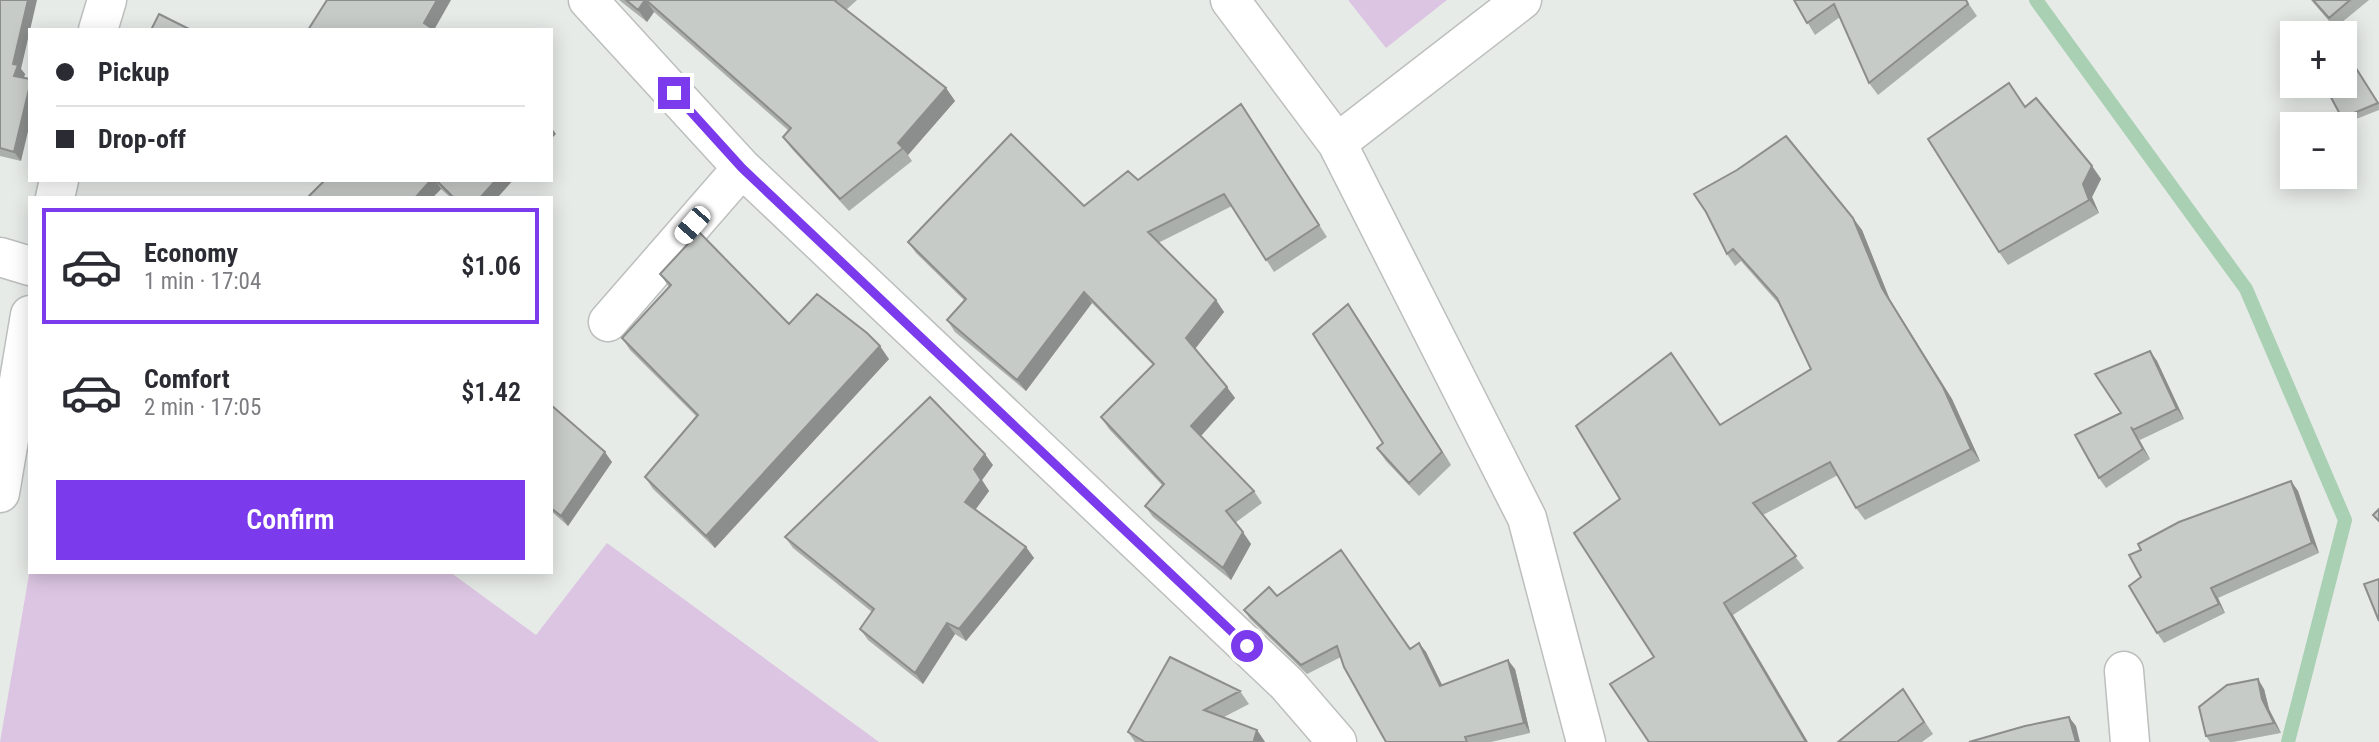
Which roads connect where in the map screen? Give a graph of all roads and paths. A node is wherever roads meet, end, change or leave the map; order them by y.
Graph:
1 (107, 0) edge
2 (588, 0) edge
3 (1230, 0) edge
4 (1522, 0) edge
5 (99, 28) edge
6 (1337, 143) junction
7 (742, 168) junction
8 (0, 257) edge
9 (28, 265) edge
10 (608, 322) dead end
11 (28, 327) edge
12 (0, 493) edge
13 (2124, 671) dead end
14 (1337, 742) edge
15 (1586, 742) edge
16 (2130, 742) edge

1 - 5 street
2 - 7 street
3 - 6 street
4 - 6 street
6 - 15 street
7 - 10 street
7 - 14 street
8 - 9 street
11 - 12 street
13 - 16 street

